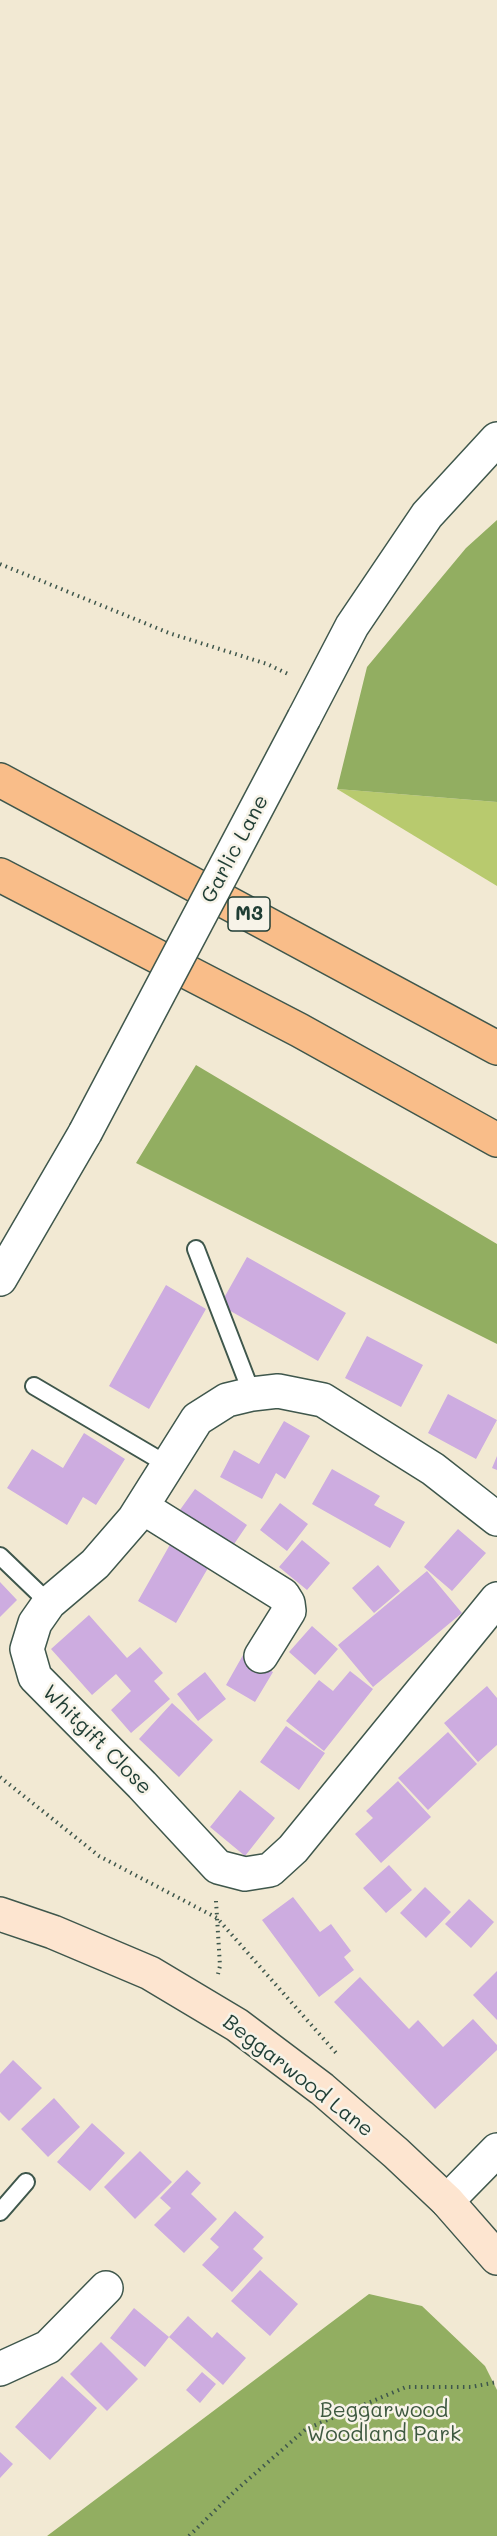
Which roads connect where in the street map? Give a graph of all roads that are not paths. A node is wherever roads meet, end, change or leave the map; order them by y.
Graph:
1 (497, 439) edge
2 (0, 780) edge
3 (0, 875) edge
4 (497, 1048) edge
5 (497, 1140) edge
6 (196, 1250) dead end
7 (0, 1279) edge
8 (34, 1386) dead end
9 (252, 1394) junction
10 (168, 1465) junction
11 (142, 1507) junction
12 (497, 1519) edge
13 (0, 1556) edge
14 (497, 1599) edge
15 (50, 1603) junction
16 (261, 1656) dead end
17 (0, 1914) edge
18 (497, 2150) edge
19 (26, 2182) dead end
20 (447, 2201) junction
21 (0, 2211) edge
22 (497, 2258) edge
23 (106, 2288) dead end
24 (0, 2369) edge

1 - 7 street, Garlic Lane, bridge
2 - 4 highway, M3
3 - 5 highway
6 - 9 lane
8 - 10 lane
9 - 10 street, Whitgift Close
9 - 12 street, Whitgift Close
10 - 11 street, Whitgift Close
11 - 15 street, Whitgift Close
11 - 16 street
13 - 15 lane
14 - 15 street, Whitgift Close
17 - 20 street, Beggarwood Lane
18 - 20 street
19 - 21 lane
20 - 22 street, Beggarwood Lane
23 - 24 street

